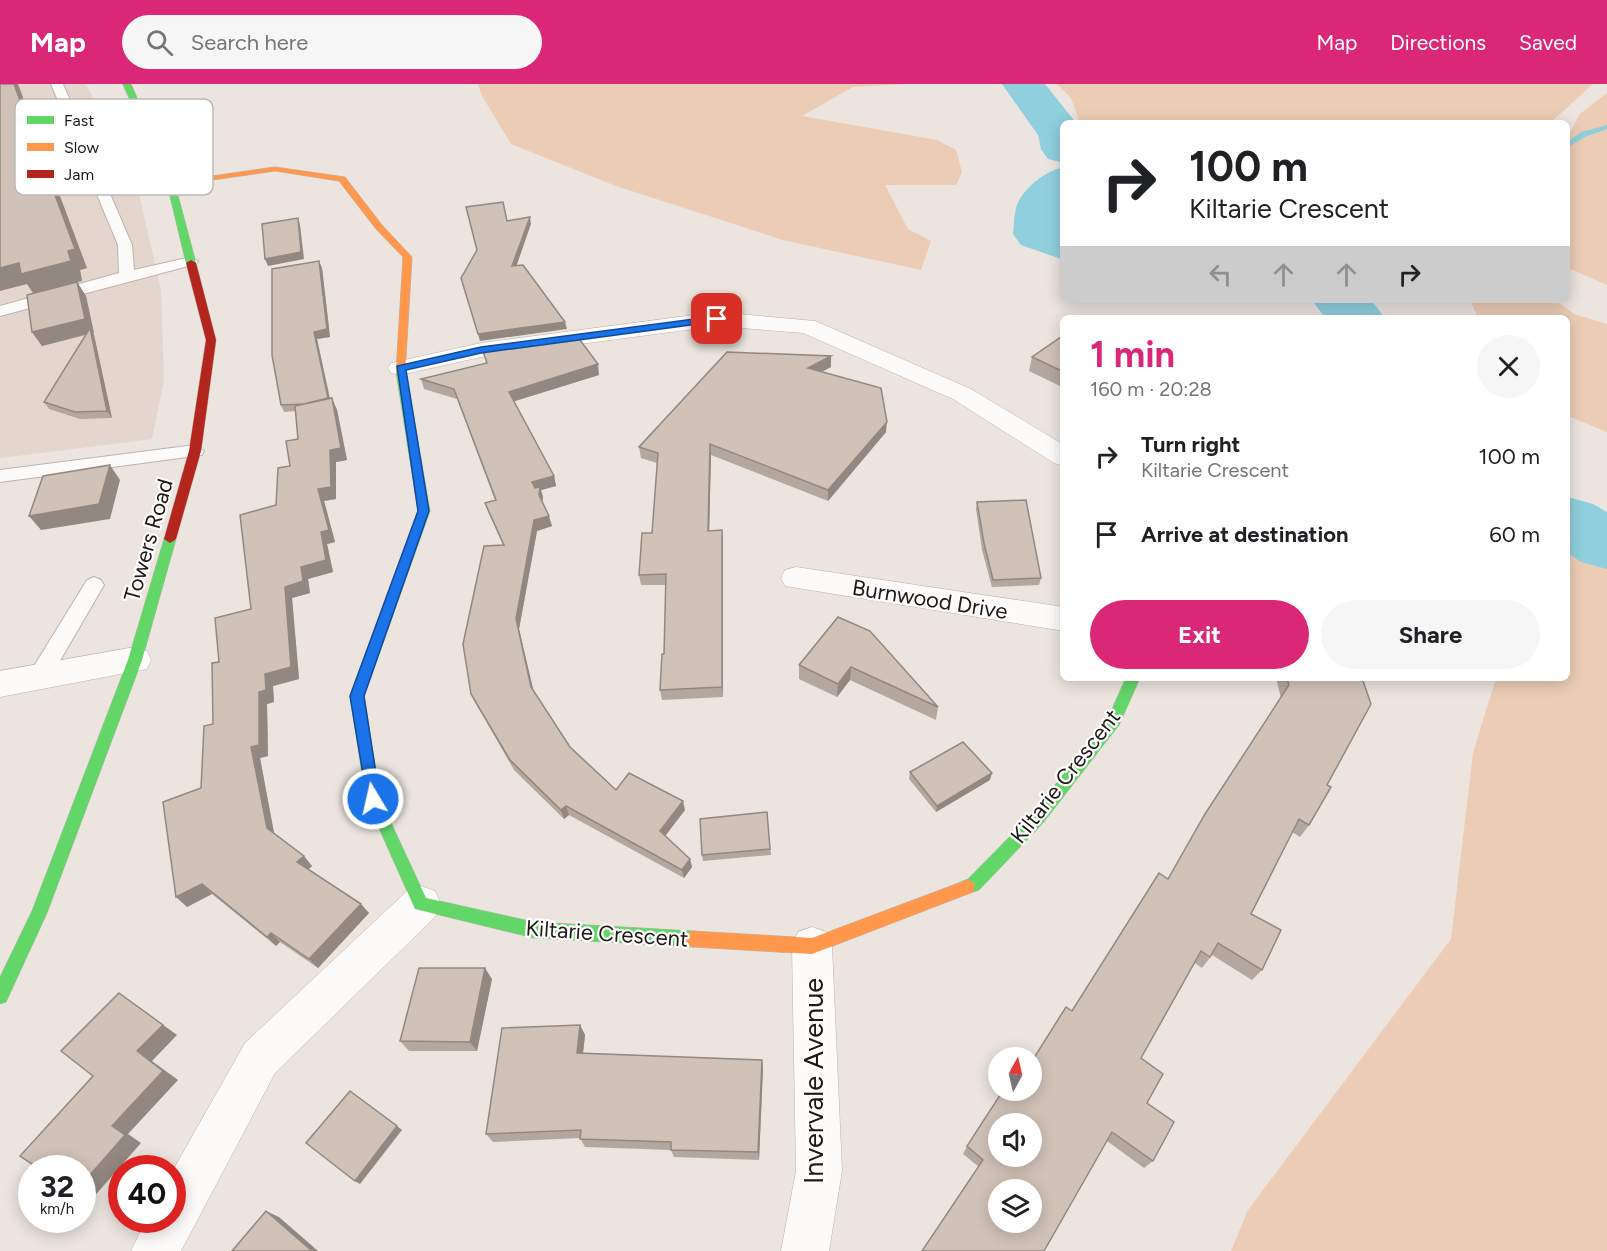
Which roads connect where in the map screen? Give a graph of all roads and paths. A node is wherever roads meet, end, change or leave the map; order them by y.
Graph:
1 (57, 84) edge
2 (127, 84) edge
3 (63, 99) edge
4 (134, 99) edge
5 (213, 177) edge
6 (104, 195) edge
7 (174, 195) edge
8 (191, 261) junction
9 (127, 276) junction
10 (0, 311) edge
11 (400, 368) junction
12 (195, 451) junction
13 (1060, 455) edge
14 (0, 476) edge
15 (796, 578) dead end
16 (94, 585) dead end
17 (1060, 619) edge
18 (135, 660) junction
19 (39, 677) junction
20 (1131, 681) edge
21 (0, 684) edge
22 (421, 904) junction
23 (812, 946) junction
24 (0, 996) edge
25 (155, 1251) edge
26 (805, 1251) edge

1 - 3 lane
2 - 4 street, Towers Road
5 - 11 street
6 - 9 lane
7 - 8 street, Towers Road
8 - 9 lane
8 - 12 street, Towers Road
9 - 10 lane
11 - 13 street
11 - 22 street
12 - 14 lane
12 - 18 street, Towers Road
15 - 17 street, Burnwood Drive
16 - 19 lane
18 - 19 street
18 - 24 street, Towers Road
19 - 21 street
20 - 23 street, Kiltarie Crescent
22 - 23 street, Kiltarie Crescent
22 - 25 street
23 - 26 street, Invervale Avenue

